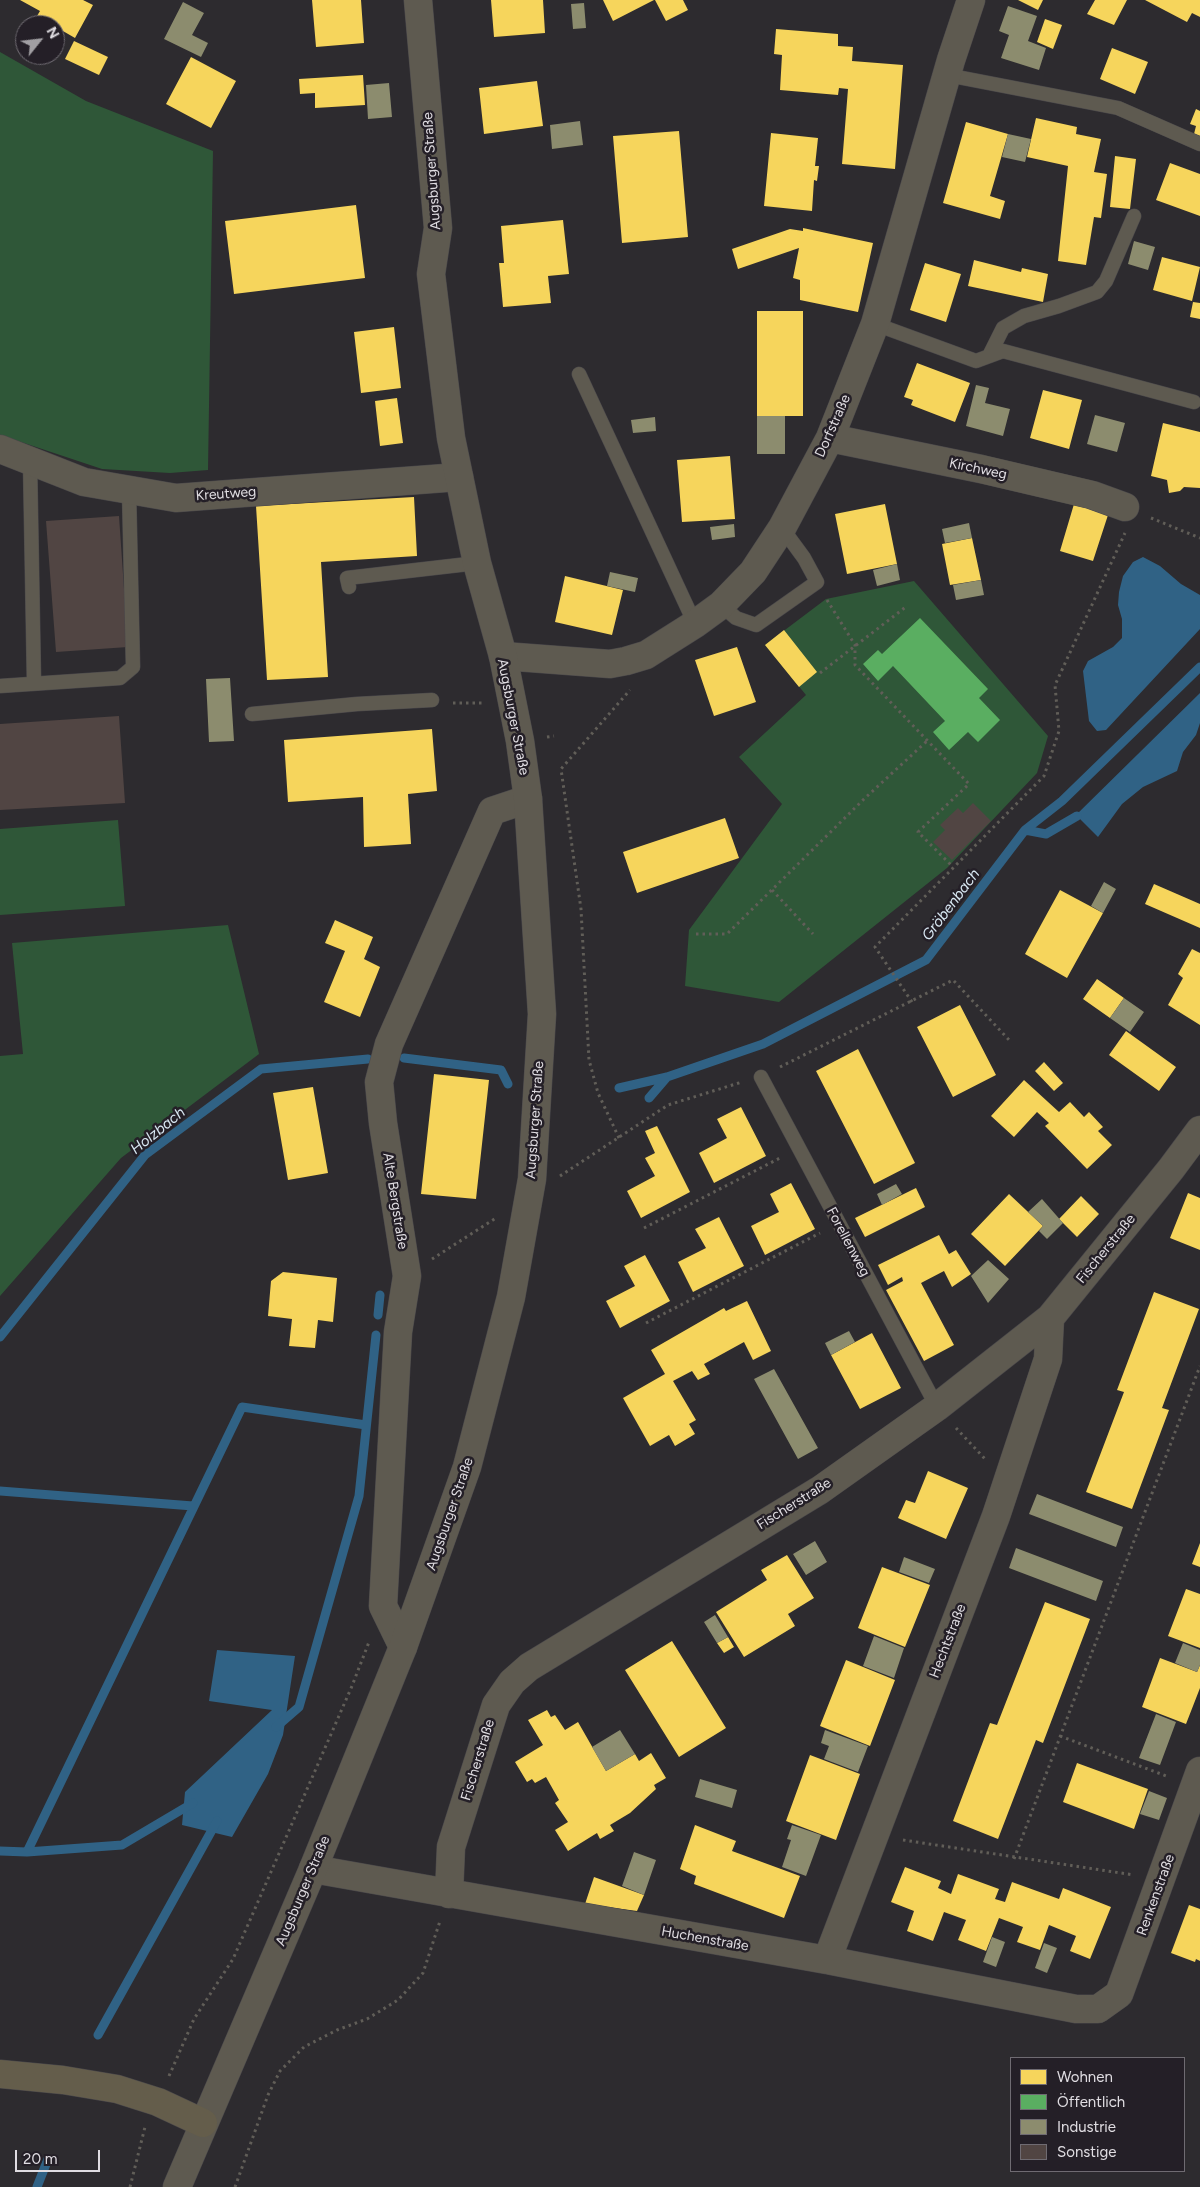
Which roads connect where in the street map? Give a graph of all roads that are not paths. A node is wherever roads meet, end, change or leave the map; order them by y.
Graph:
1 (418, 0) edge
2 (971, 0) edge
3 (947, 75) junction
4 (1200, 144) edge
5 (1134, 216) dead end
6 (1112, 291) dead end
7 (1097, 292) junction
8 (875, 324) junction
9 (989, 356) junction
10 (579, 374) dead end
11 (1194, 402) dead end
12 (830, 438) junction
13 (0, 449) edge
14 (30, 461) junction
15 (458, 477) junction
16 (129, 490) junction
17 (1131, 517) road end
18 (782, 528) junction
19 (477, 563) junction
20 (349, 587) dead end
21 (721, 605) junction
22 (695, 624) junction
23 (503, 656) junction
24 (34, 683) junction
25 (0, 686) edge
26 (432, 700) dead end
27 (252, 714) dead end
28 (528, 799) junction
29 (760, 1077) dead end
30 (1200, 1130) edge
31 (1050, 1318) junction
32 (936, 1407) junction
33 (403, 1647) junction
34 (1197, 1779) edge
35 (313, 1869) junction
36 (449, 1894) junction
37 (827, 1960) junction
38 (1098, 2009) joint
39 (0, 2074) edge
40 (203, 2123) junction
41 (177, 2187) edge

1 - 15 street, Augsburger Straße
2 - 3 street, Dorfstraße
3 - 4 lane
3 - 8 street, Dorfstraße
5 - 7 lane
6 - 7 lane
7 - 9 lane
8 - 9 lane
8 - 12 street, Dorfstraße
9 - 11 lane
10 - 22 lane
12 - 17 street, Kirchweg
12 - 18 street, Dorfstraße
13 - 14 street, Kreutweg
14 - 16 street, Kreutweg
14 - 24 lane
15 - 16 street, Kreutweg
15 - 19 street, Augsburger Straße
16 - 24 lane
18 - 21 street, Dorfstraße
18 - 21 lane
19 - 20 lane
19 - 23 street, Augsburger Straße
21 - 22 street, Dorfstraße
22 - 23 street, Dorfstraße
23 - 28 street, Augsburger Straße
24 - 25 lane
26 - 27 lane
28 - 33 street, Augsburger Straße
28 - 33 street, Alte Bergstraße
29 - 32 lane, Forellenweg
30 - 31 street, Fischerstraße
31 - 32 street, Fischerstraße
31 - 37 street, Hechtstraße
32 - 36 street, Fischerstraße
33 - 35 street, Augsburger Straße
34 - 38 street, Renkenstraße
35 - 36 street, Huchenstraße
35 - 40 street, Augsburger Straße
36 - 37 street, Huchenstraße
37 - 38 street, Huchenstraße
39 - 40 main road
40 - 41 street, Augsburger Straße

